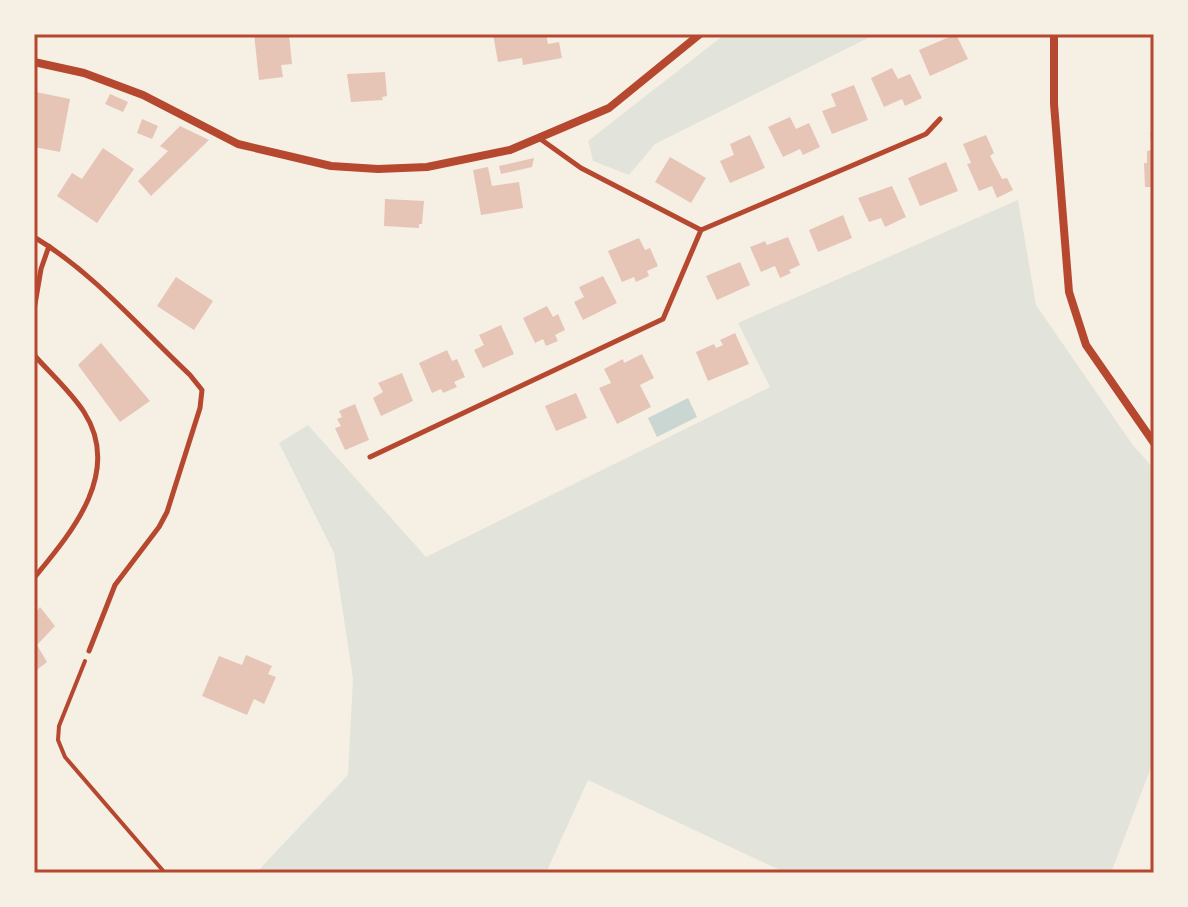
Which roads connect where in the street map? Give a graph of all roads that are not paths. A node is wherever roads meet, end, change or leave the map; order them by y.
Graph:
1 (700, 34) edge
2 (1054, 34) edge
3 (34, 62) edge
4 (940, 119) dead end
5 (539, 138) junction
6 (701, 230) junction
7 (34, 237) edge
8 (49, 246) junction
9 (34, 310) edge
10 (34, 348) edge
11 (1154, 443) edge
12 (370, 457) dead end
13 (34, 578) edge
14 (89, 651) road end

1 - 5 street
2 - 11 street
3 - 5 street
4 - 6 lane
5 - 6 lane
6 - 12 lane
7 - 8 lane
8 - 9 lane
8 - 14 lane
10 - 13 lane

